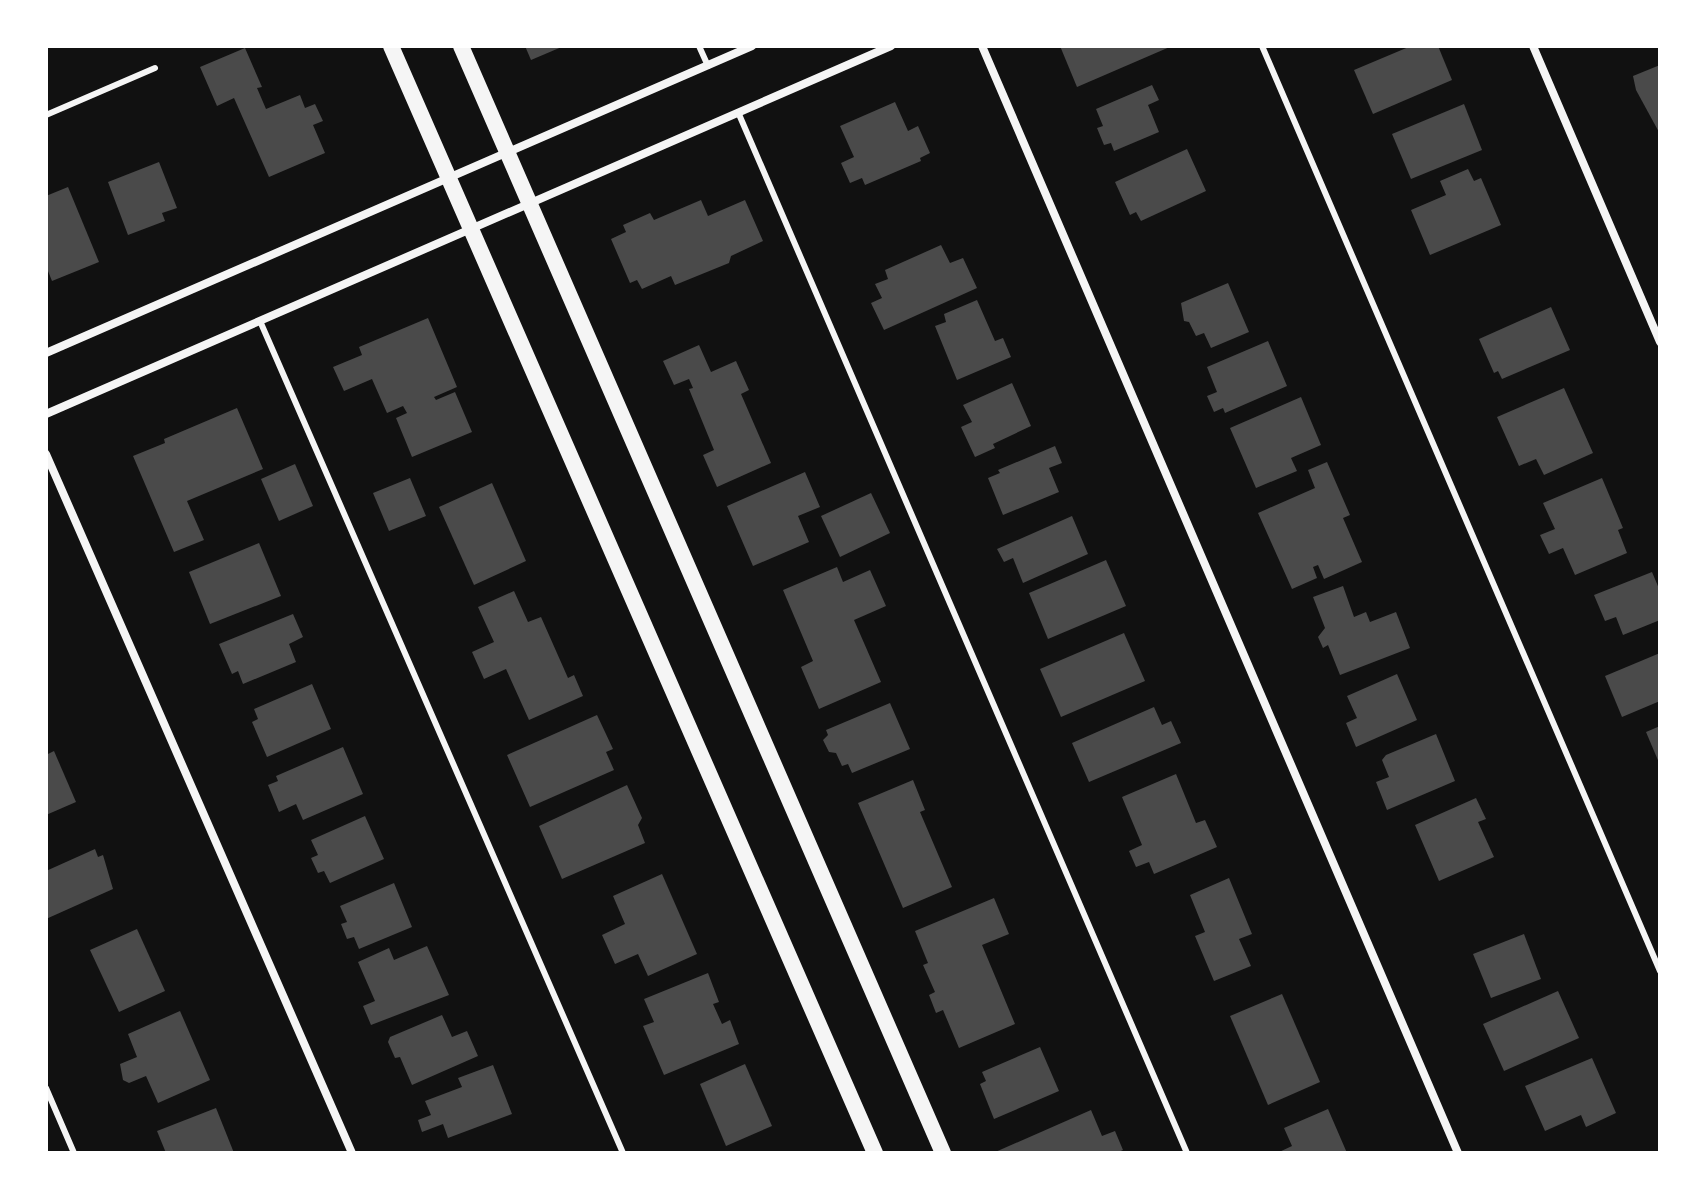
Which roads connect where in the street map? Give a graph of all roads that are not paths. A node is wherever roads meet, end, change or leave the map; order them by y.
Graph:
1 (391, 46) edge
2 (461, 46) edge
3 (699, 46) edge
4 (752, 46) edge
5 (891, 46) edge
6 (982, 46) edge
7 (1262, 46) edge
8 (1533, 46) edge
9 (708, 66) junction
10 (155, 68) dead end
11 (738, 112) junction
12 (46, 115) edge
13 (508, 152) junction
14 (449, 178) junction
15 (530, 204) junction
16 (472, 229) junction
17 (260, 321) junction
18 (1660, 342) edge
19 (46, 353) edge
20 (46, 414) edge
21 (46, 454) edge
22 (1660, 971) edge
23 (46, 1088) edge
24 (74, 1153) edge
25 (352, 1153) edge
26 (623, 1153) edge
27 (875, 1153) edge
28 (943, 1153) edge
29 (1187, 1153) edge
30 (1458, 1153) edge

1 - 14 main road
2 - 13 main road
3 - 9 lane
4 - 9 street
5 - 11 street
6 - 30 street
7 - 22 lane
8 - 18 street
9 - 13 street
10 - 12 lane
11 - 15 street
11 - 29 lane
13 - 14 street
13 - 15 main road
14 - 16 main road
14 - 19 street
15 - 16 street
15 - 28 main road
16 - 17 street
16 - 27 main road
17 - 20 street
17 - 26 lane
21 - 25 street
23 - 24 lane

